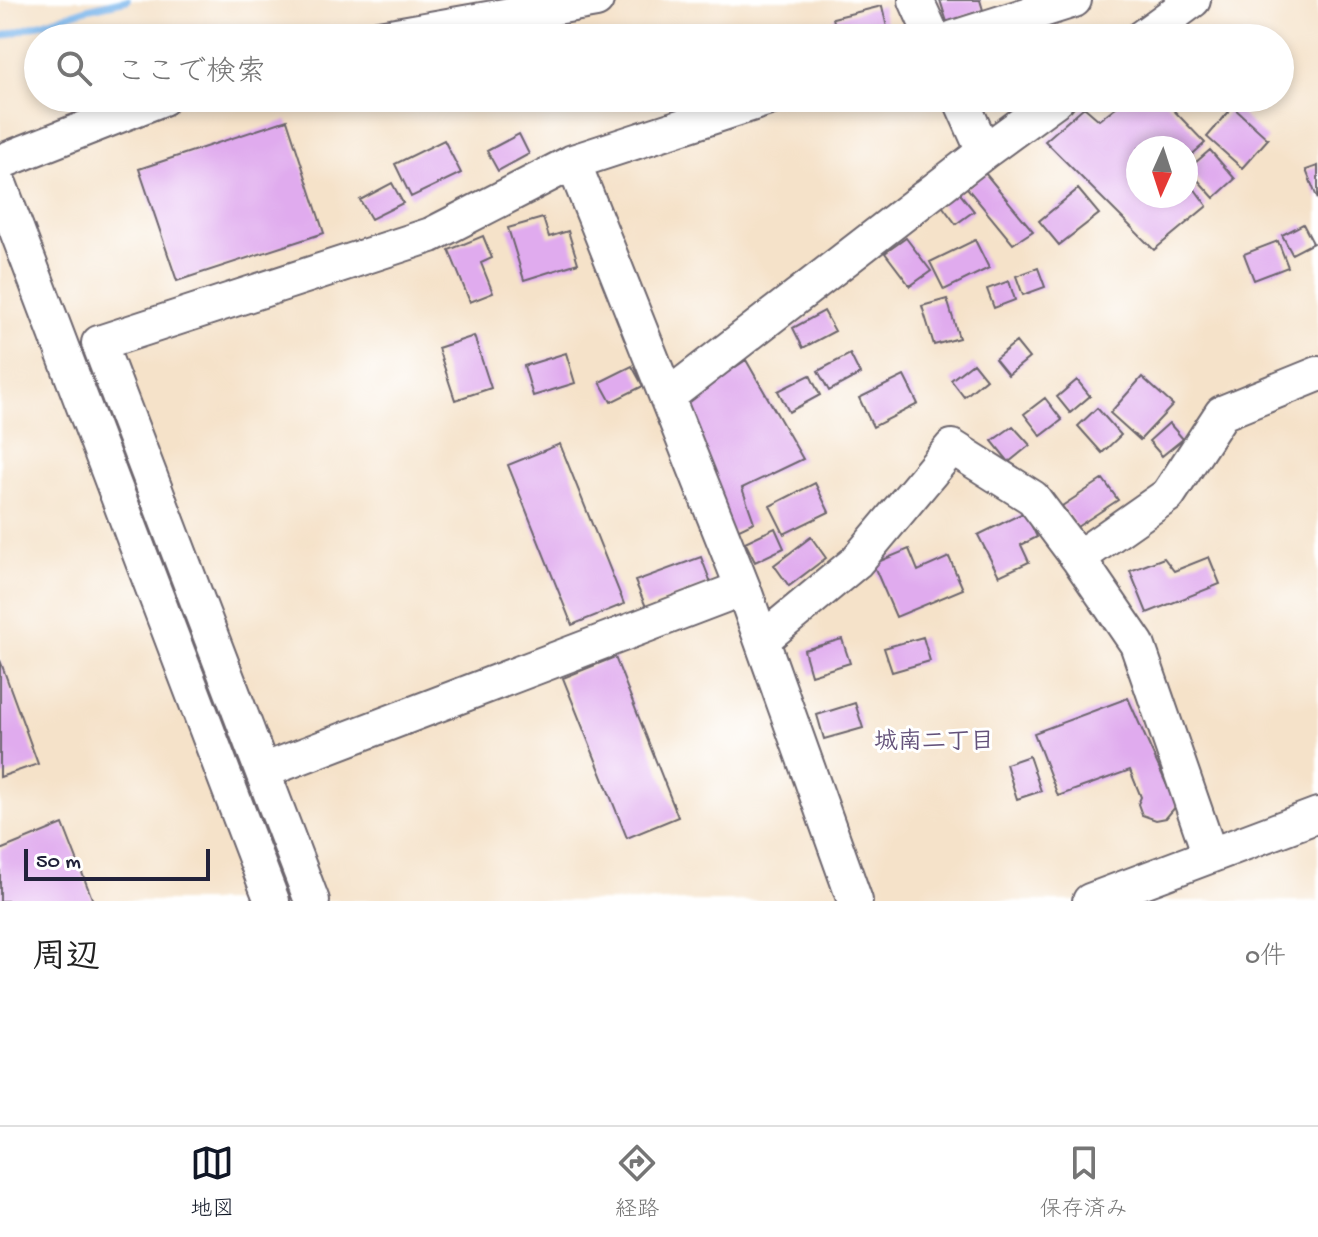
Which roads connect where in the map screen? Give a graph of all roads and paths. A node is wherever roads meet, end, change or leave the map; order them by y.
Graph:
1 (596, 0) edge
2 (916, 0) edge
3 (1074, 0) edge
4 (1193, 0) edge
5 (459, 24) edge
6 (927, 24) edge
7 (998, 24) edge
8 (1160, 24) edge
9 (127, 112) edge
10 (726, 112) edge
11 (966, 112) edge
12 (1039, 112) edge
13 (984, 152) junction
14 (0, 162) edge
15 (573, 162) junction
16 (0, 186) edge
17 (1318, 374) edge
18 (667, 397) junction
19 (1078, 558) junction
20 (743, 588) junction
21 (762, 640) junction
22 (263, 771) junction
23 (1318, 815) edge
24 (1210, 855) junction
25 (272, 901) edge
26 (312, 901) edge
27 (855, 901) edge
28 (1090, 901) edge

1 - 5 street
2 - 6 street
3 - 7 street
4 - 8 street
9 - 14 street
10 - 15 street
11 - 13 street
12 - 13 street
13 - 18 street
15 - 18 street
15 - 22 street
16 - 25 street
17 - 19 street
18 - 20 street
19 - 21 street
19 - 24 street
20 - 21 street
20 - 22 street
21 - 27 street
22 - 26 street
23 - 24 street
24 - 28 street

